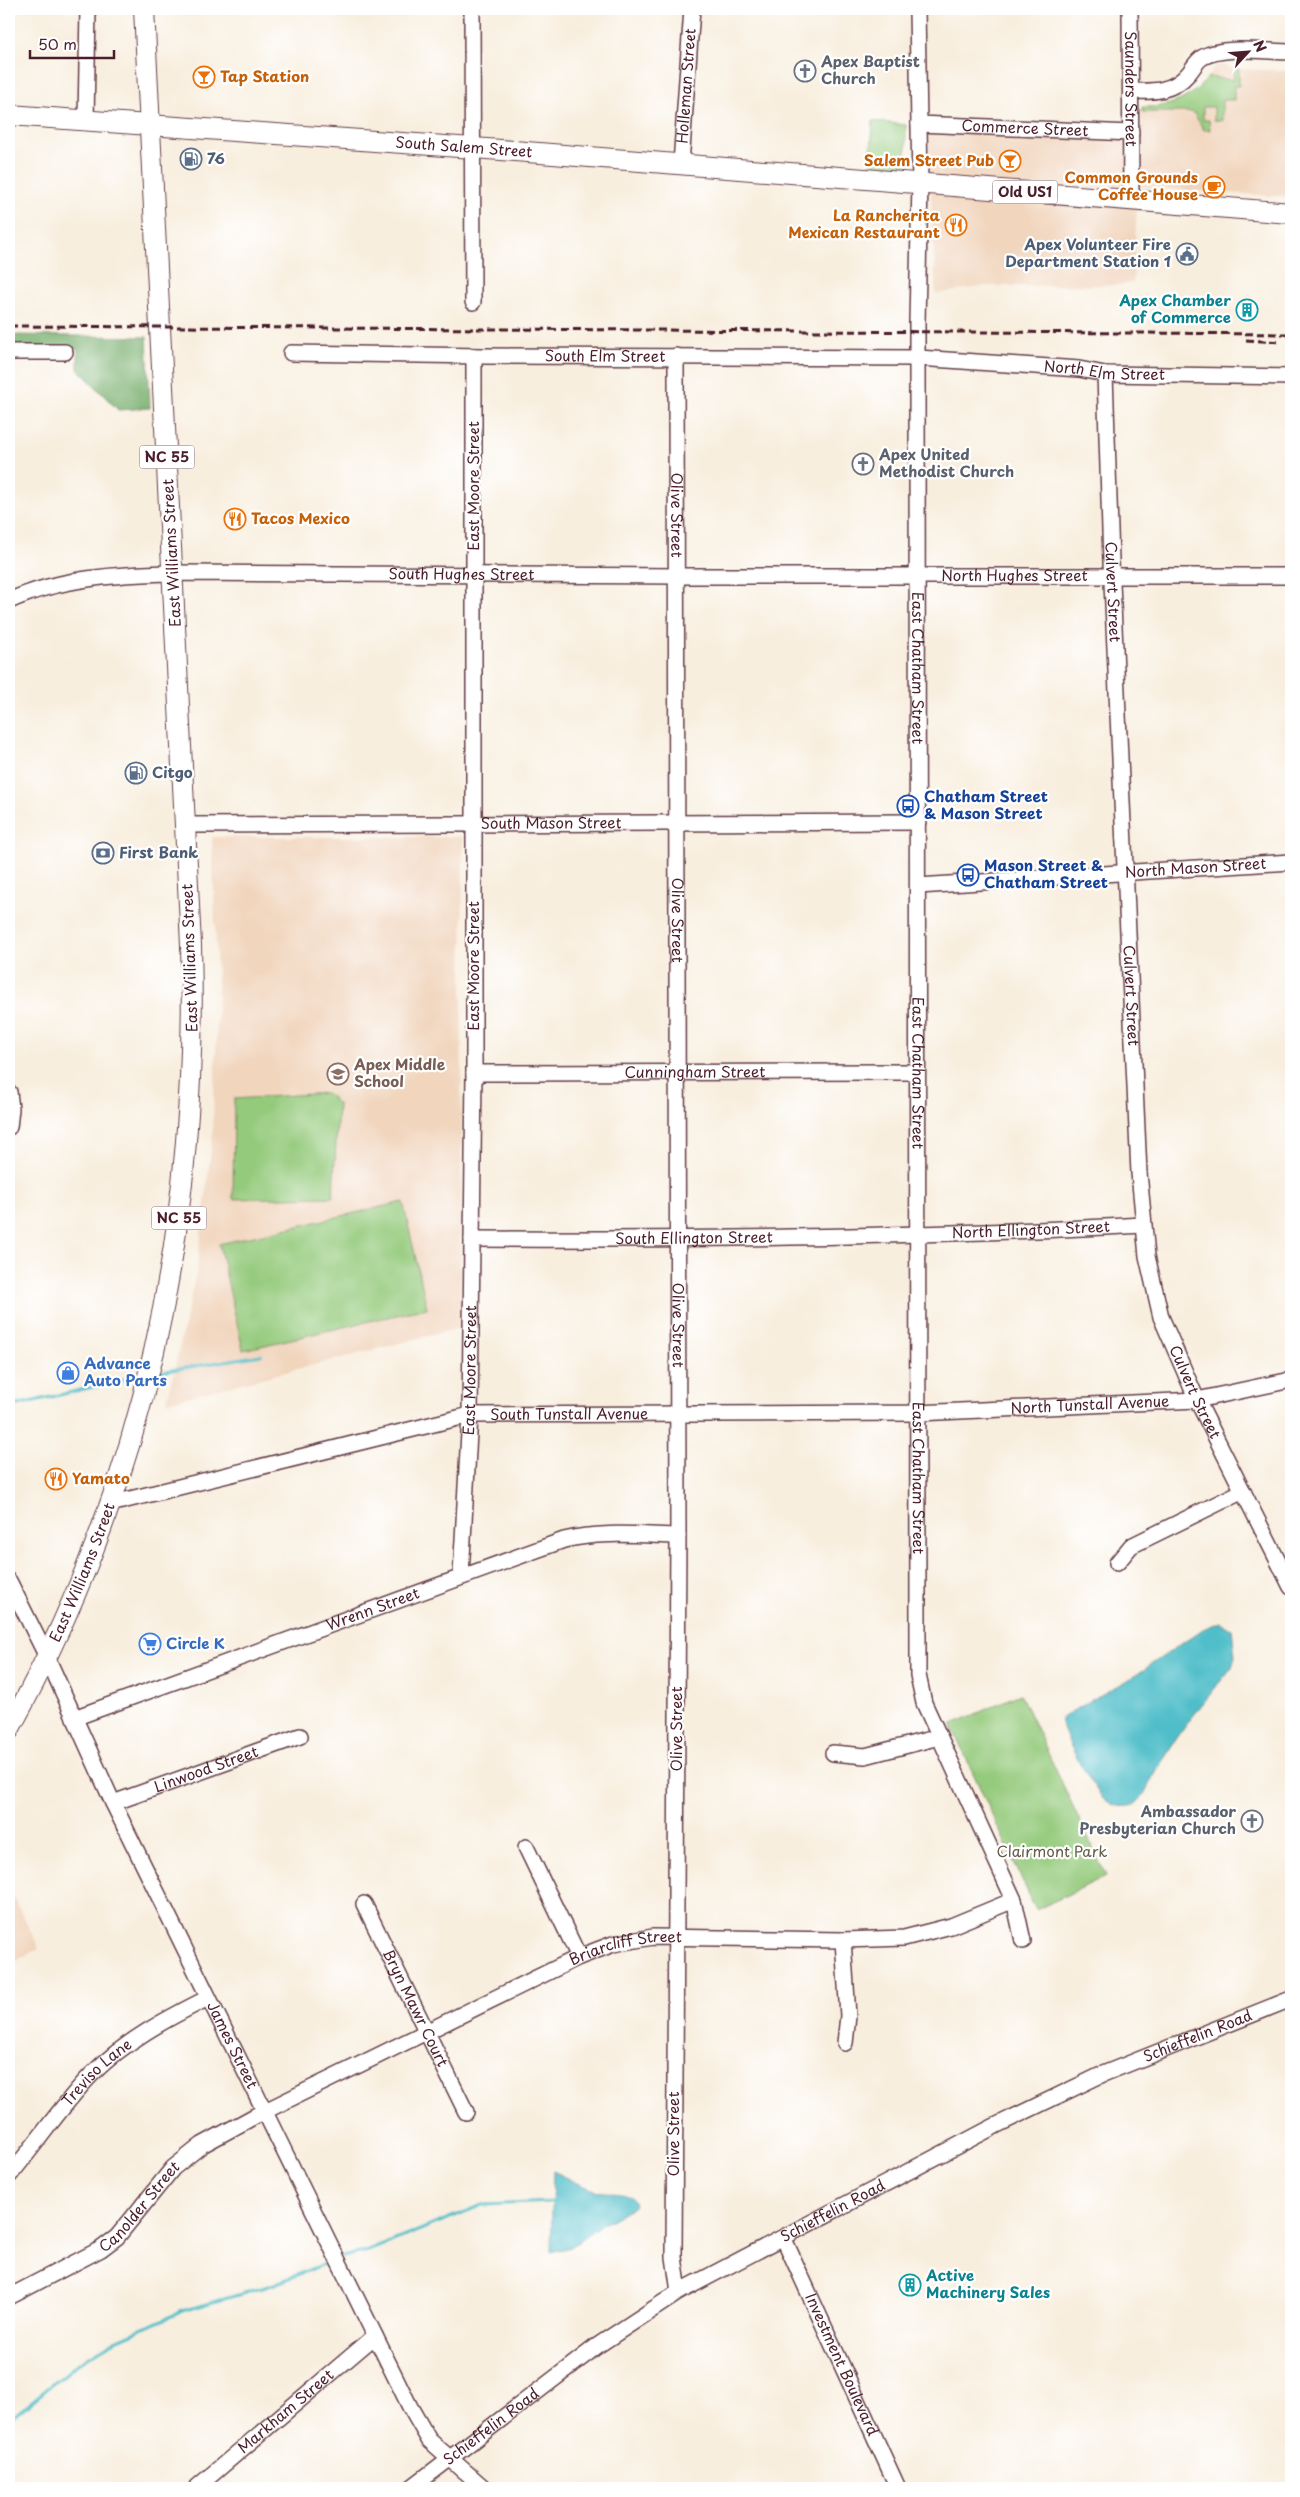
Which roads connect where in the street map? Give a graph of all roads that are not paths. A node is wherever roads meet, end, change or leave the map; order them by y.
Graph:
1 (88, 9) edge
2 (144, 9) edge
3 (472, 9) edge
4 (692, 9) edge
5 (917, 9) edge
6 (1130, 9) edge
7 (1291, 52) edge
8 (1131, 91) junction
9 (9, 115) edge
10 (86, 120) junction
11 (919, 124) junction
12 (150, 125) junction
13 (1130, 133) junction
14 (473, 148) junction
15 (681, 164) junction
16 (920, 183) junction
17 (1131, 200) junction
18 (1291, 213) edge
19 (473, 302) dead end
20 (9, 352) edge
21 (65, 352) dead end
22 (291, 353) dead end
23 (474, 356) junction
24 (676, 356) junction
25 (918, 358) junction
26 (1105, 374) junction
27 (1291, 377) edge
28 (173, 573) junction
29 (474, 573) junction
30 (676, 575) junction
31 (918, 575) junction
32 (1291, 576) edge
33 (1113, 577) junction
34 (9, 601) edge
35 (677, 822) junction
36 (918, 822) junction
37 (475, 823) junction
38 (186, 824) junction
39 (1291, 862) edge
40 (1126, 873) junction
41 (918, 886) junction
42 (676, 1071) junction
43 (474, 1072) junction
44 (917, 1072) junction
45 (9, 1092) edge
46 (9, 1127) edge
47 (1143, 1225) junction
48 (917, 1236) junction
49 (472, 1239) junction
50 (677, 1240) junction
51 (1291, 1380) edge
52 (1197, 1400) junction
53 (918, 1413) junction
54 (677, 1414) junction
55 (470, 1415) junction
56 (1243, 1491) junction
57 (110, 1504) junction
58 (678, 1536) junction
59 (1117, 1563) dead end
60 (461, 1575) junction
61 (9, 1581) edge
62 (1291, 1587) edge
63 (47, 1657) junction
64 (74, 1718) junction
65 (9, 1730) edge
66 (300, 1736) dead end
67 (939, 1737) junction
68 (833, 1753) dead end
69 (113, 1803) junction
70 (526, 1847) dead end
71 (1014, 1900) junction
72 (364, 1904) dead end
73 (675, 1936) junction
74 (844, 1940) junction
75 (1023, 1941) dead end
76 (578, 1957) junction
77 (208, 1998) junction
78 (1291, 1999) edge
79 (427, 2032) junction
80 (845, 2043) dead end
81 (266, 2111) junction
82 (466, 2112) dead end
83 (9, 2176) edge
84 (784, 2239) junction
85 (679, 2292) junction
86 (9, 2297) edge
87 (375, 2336) junction
88 (451, 2458) junction
89 (196, 2488) edge
90 (411, 2488) edge
91 (484, 2488) edge
92 (898, 2488) edge

1 - 10 street
2 - 12 main road, NC 55
3 - 14 street
4 - 15 street, Holleman Street
5 - 11 street, East Chatham Street
6 - 8 street, Saunders Street
7 - 8 street
8 - 13 street, Saunders Street
9 - 10 main road, South Salem Street
10 - 12 main road, South Salem Street
11 - 13 street, Commerce Street
11 - 16 street, East Chatham Street
12 - 14 main road, South Salem Street
12 - 28 main road, East Williams Street / NC 55
13 - 17 street, Saunders Street
14 - 15 main road, South Salem Street
14 - 19 street
15 - 16 main road, South Salem Street
16 - 17 main road, Old US1
16 - 25 street, East Chatham Street
17 - 18 main road, Old US1
20 - 21 street
22 - 23 street, South Elm Street
23 - 24 street, South Elm Street
23 - 29 street, East Moore Street
24 - 25 street, South Elm Street
24 - 30 street, Olive Street
25 - 26 street, North Elm Street
25 - 31 street, East Chatham Street
26 - 27 street, North Elm Street
26 - 33 street, Culvert Street
28 - 29 street, South Hughes Street
28 - 34 street, South Hughes Street
28 - 38 main road, East Williams Street / NC 55
29 - 30 street, South Hughes Street
29 - 37 street, East Moore Street
30 - 31 street, South Hughes Street
30 - 35 street, Olive Street
31 - 33 street, North Hughes Street
31 - 36 street, East Chatham Street
32 - 33 street, North Hughes Street
33 - 40 street, Culvert Street
35 - 36 street, South Mason Street
35 - 37 street, South Mason Street
35 - 42 street, Olive Street
36 - 41 street, East Chatham Street
37 - 38 street, South Mason Street
37 - 43 street, East Moore Street
38 - 57 main road, East Williams Street / NC 55
39 - 40 street, North Mason Street
40 - 41 street, North Mason Street
40 - 47 street, Culvert Street
41 - 44 street, East Chatham Street
42 - 43 street, Cunningham Street
42 - 44 street, Cunningham Street
42 - 50 street, Olive Street
43 - 49 street, East Moore Street
44 - 48 street, East Chatham Street
45 - 46 street
47 - 48 street, North Ellington Street
47 - 52 street, Culvert Street
48 - 50 street, South Ellington Street
48 - 53 street, East Chatham Street
49 - 50 street, South Ellington Street
49 - 55 street, East Moore Street
50 - 54 street, Olive Street
51 - 52 street, North Tunstall Avenue
52 - 53 street, North Tunstall Avenue
52 - 56 street, Culvert Street
53 - 54 street, South Tunstall Avenue
53 - 67 street, East Chatham Street
54 - 55 street, South Tunstall Avenue
54 - 58 street, Olive Street
55 - 57 street, South Tunstall Avenue
55 - 60 street, East Moore Street
56 - 59 street
56 - 62 street, Culvert Street
57 - 63 main road, East Williams Street / NC 55
58 - 60 street, Wrenn Street
58 - 73 street, Olive Street
60 - 64 street, Wrenn Street
61 - 63 street, James Street
63 - 64 street, James Street
63 - 65 main road, East Williams Street / NC 55
64 - 69 street, James Street
66 - 69 street, Linwood Street
67 - 68 street
67 - 71 street, East Chatham Street
69 - 77 street, James Street
70 - 76 street
71 - 74 street, Briarcliff Street
71 - 75 street, East Chatham Street
72 - 79 street, Bryn Mawr Court
73 - 74 street, Briarcliff Street
73 - 76 street, Briarcliff Street
73 - 85 street, Olive Street
74 - 80 street
76 - 79 street, Briarcliff Street
77 - 81 street, James Street
77 - 83 street, Treviso Lane
78 - 84 street, Schieffelin Road
79 - 81 street, Briarcliff Street
79 - 82 street, Bryn Mawr Court
81 - 86 street, Canolder Street
81 - 87 street, James Street
84 - 85 street, Schieffelin Road
84 - 92 street, Investment Boulevard
85 - 88 street, Schieffelin Road
87 - 88 street, James Street
87 - 89 street, Markham Street
88 - 90 street, Schieffelin Road
88 - 91 street, James Street

